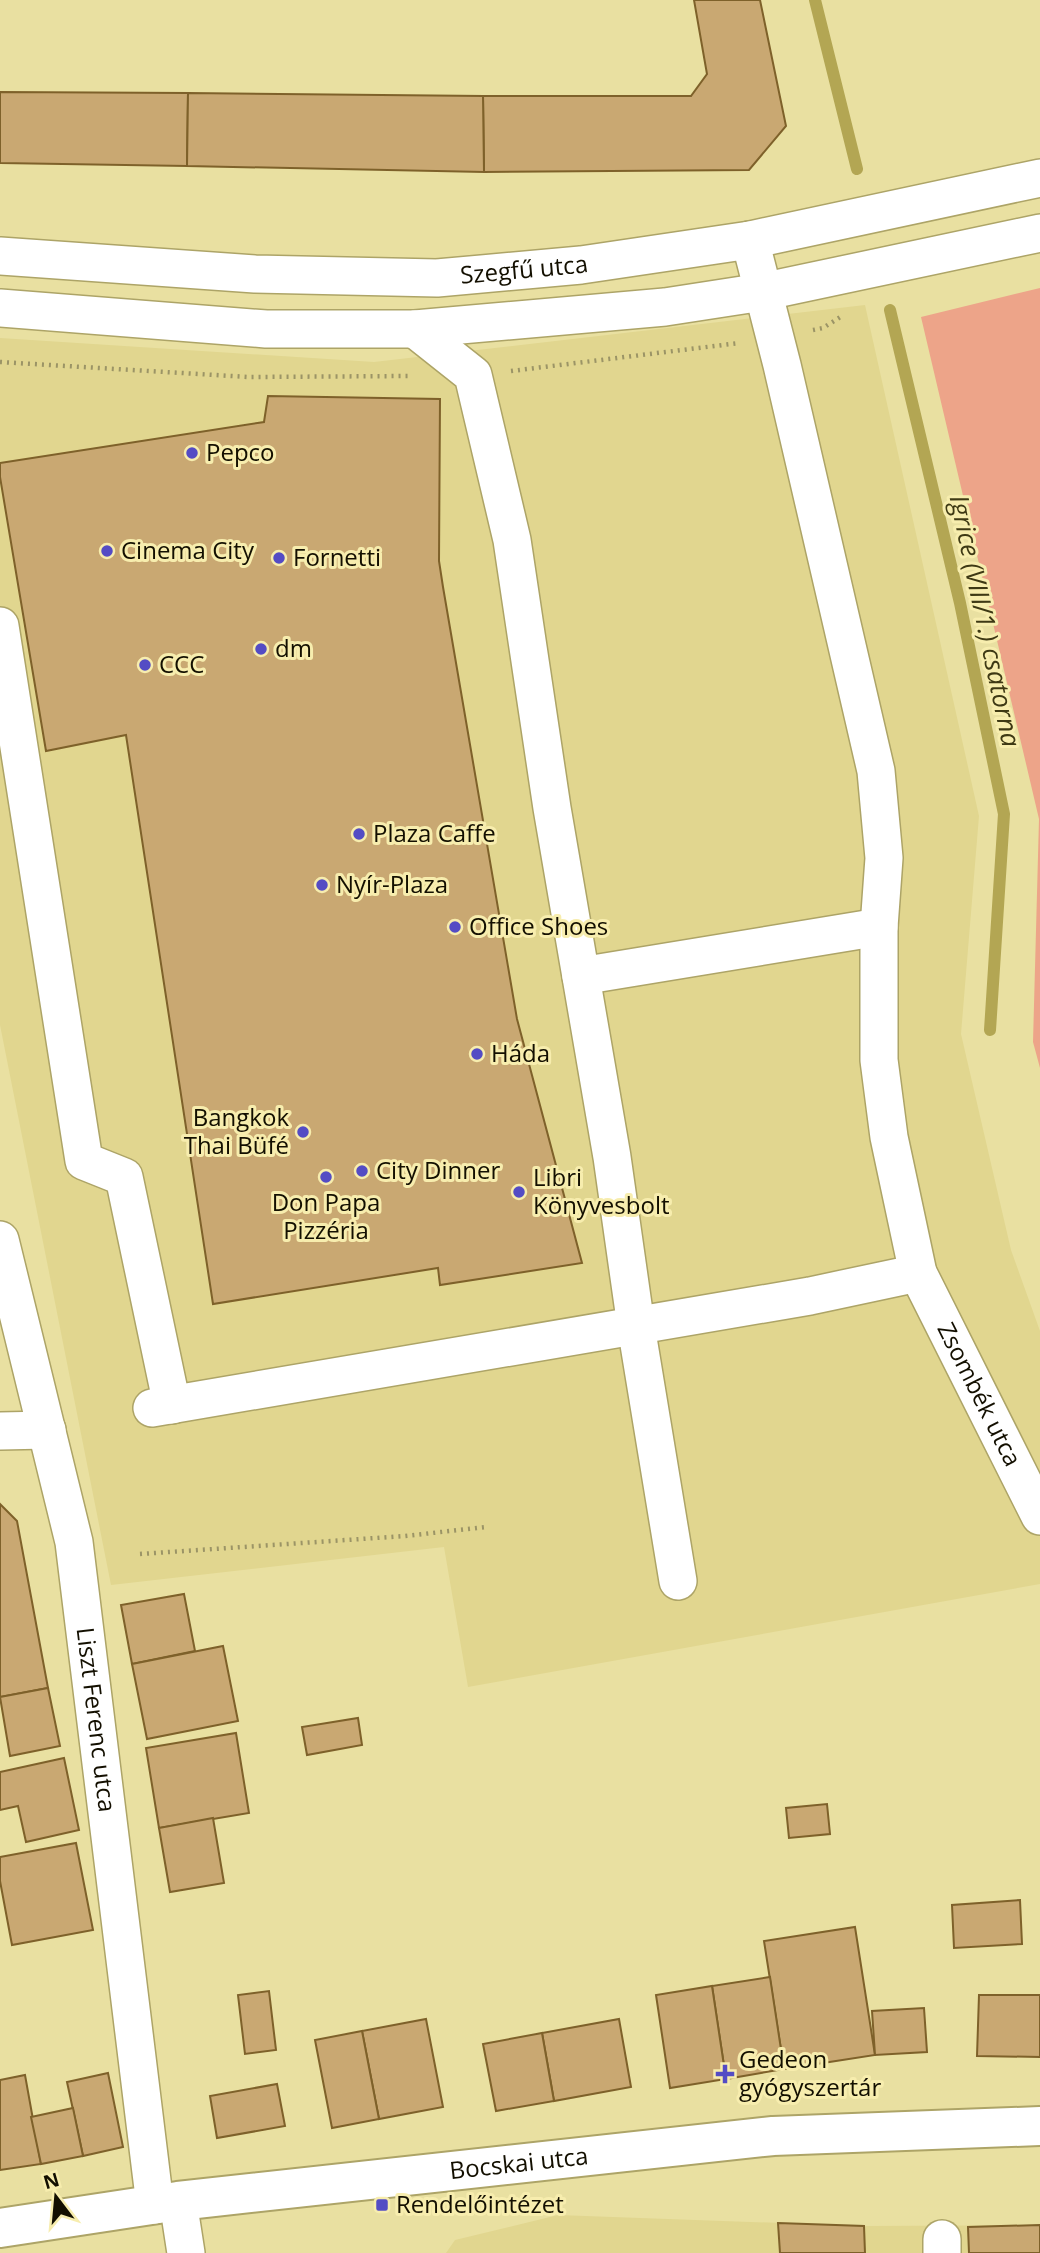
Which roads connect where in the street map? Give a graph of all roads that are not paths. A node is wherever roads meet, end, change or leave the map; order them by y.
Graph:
1 (1040, 178) edge
2 (1040, 233) edge
3 (750, 240) junction
4 (0, 256) edge
5 (762, 292) junction
6 (0, 308) edge
7 (415, 329) junction
8 (0, 626) edge
9 (879, 927) junction
10 (581, 976) junction
11 (0, 1240) edge
12 (918, 1273) junction
13 (636, 1326) junction
14 (47, 1430) junction
15 (0, 1431) edge
16 (1040, 1516) edge
17 (678, 1581) dead end
18 (1040, 2126) edge
19 (167, 2203) junction
20 (0, 2228) edge
21 (186, 2253) edge

1 - 3 street, Szegfű utca
2 - 5 street, Szegfű utca
3 - 4 street, Szegfű utca
3 - 5 street, Zsombék utca
5 - 7 street, Szegfű utca
5 - 9 street, Zsombék utca
6 - 7 street, Szegfű utca
7 - 10 street
8 - 13 street
9 - 10 street
9 - 12 street, Zsombék utca
10 - 13 street
11 - 14 street, Liszt Ferenc utca
12 - 13 street
12 - 16 street, Zsombék utca
13 - 17 street
14 - 15 street
14 - 19 street, Liszt Ferenc utca
18 - 19 main road, Bocskai utca
19 - 20 main road, Bocskai utca
19 - 21 street, Liszt Ferenc utca

